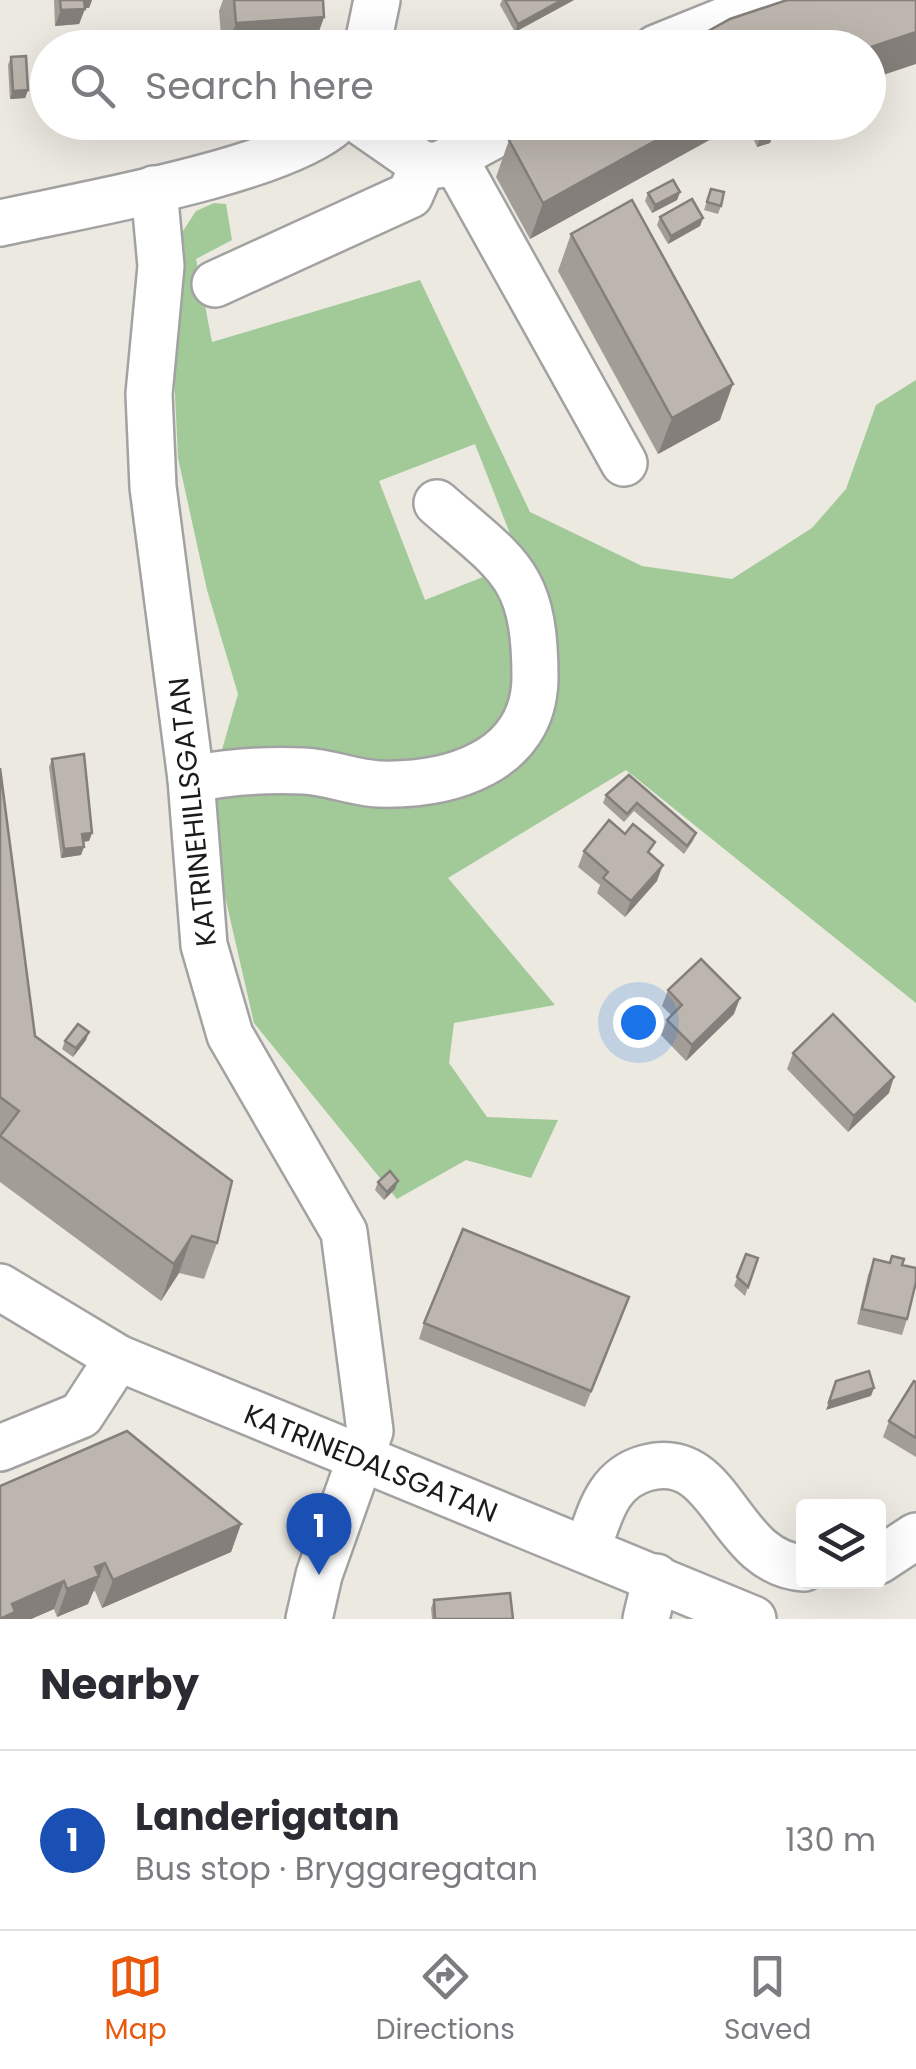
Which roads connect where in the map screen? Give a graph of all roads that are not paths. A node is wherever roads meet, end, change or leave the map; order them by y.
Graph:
1 (377, 0) edge
2 (775, 0) edge
3 (371, 30) edge
4 (701, 30) edge
5 (317, 140) edge
6 (397, 140) edge
7 (482, 140) edge
8 (438, 161) junction
9 (154, 189) junction
10 (0, 222) edge
11 (215, 284) dead end
12 (624, 463) dead end
13 (437, 502) dead end
14 (190, 779) junction
15 (0, 1287) edge
16 (118, 1358) junction
17 (0, 1448) edge
18 (359, 1460) junction
19 (916, 1536) edge
20 (587, 1550) junction
21 (886, 1556) edge
22 (796, 1565) edge
23 (651, 1598) edge
24 (309, 1619) edge
25 (753, 1619) edge

1 - 3 street
2 - 4 street
5 - 9 street
6 - 8 street
7 - 8 street
8 - 11 street
8 - 12 street
9 - 10 street
9 - 14 street, KATRINEHILLSGATAN
13 - 14 street
14 - 18 street, KATRINEHILLSGATAN
15 - 16 street, KATRINEDALSGATAN
16 - 17 street
16 - 18 street, KATRINEDALSGATAN
18 - 20 street, KATRINEDALSGATAN
18 - 24 street, KATRINEHILLSGATAN
19 - 21 street
20 - 22 street
20 - 23 street, KATRINEDALSGATAN
23 - 25 street, KATRINEDALSGATAN

